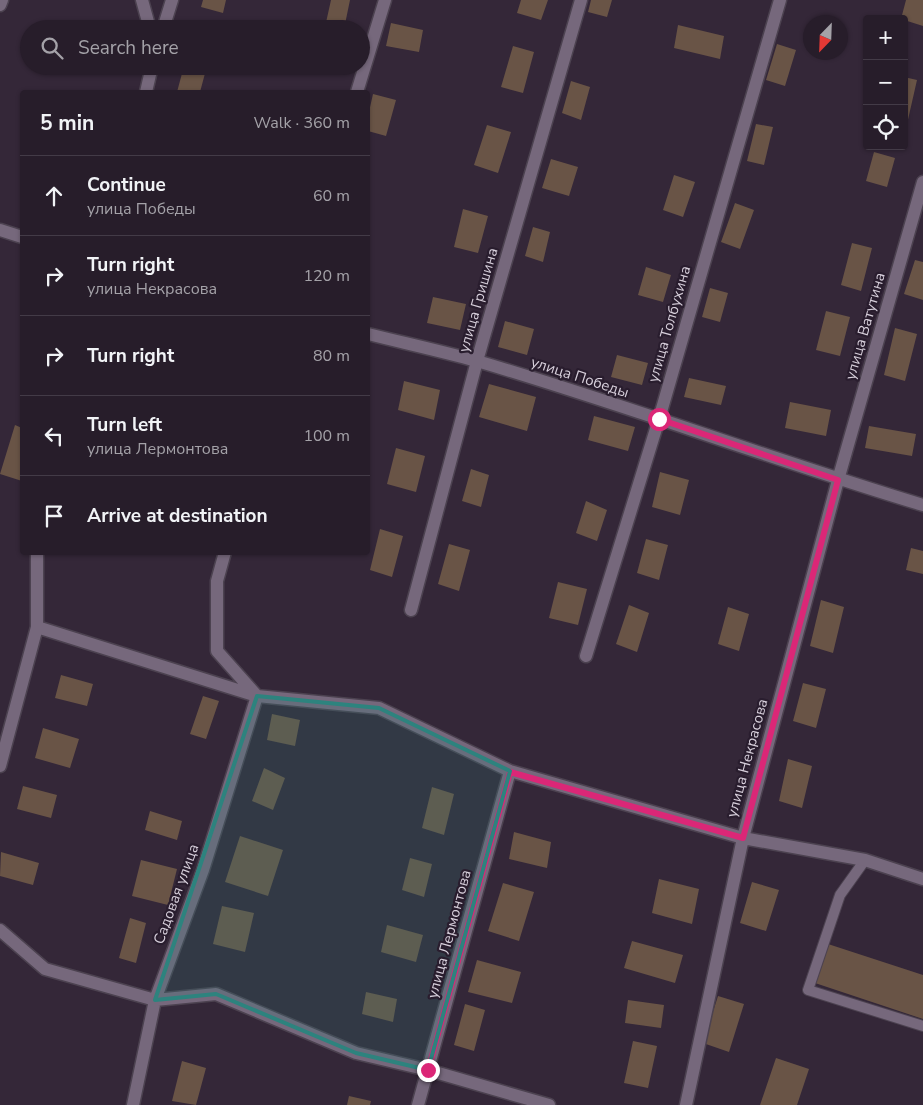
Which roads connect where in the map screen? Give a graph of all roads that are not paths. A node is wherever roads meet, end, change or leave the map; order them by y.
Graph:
1 (2, 0) edge
2 (142, 0) edge
3 (172, 0) edge
4 (385, 0) edge
5 (581, 0) edge
6 (780, 0) edge
7 (0, 5) edge
8 (148, 20) edge
9 (166, 20) edge
10 (370, 49) edge
11 (150, 75) edge
12 (362, 75) edge
13 (146, 90) edge
14 (358, 90) edge
15 (923, 182) edge
16 (0, 230) edge
17 (20, 236) edge
18 (370, 334) edge
19 (477, 361) junction
20 (659, 419) junction
21 (838, 480) junction
22 (923, 505) edge
23 (37, 555) edge
24 (224, 555) edge
25 (411, 610) dead end
26 (37, 627) junction
27 (586, 656) dead end
28 (257, 696) junction
29 (0, 766) edge
30 (510, 772) junction
31 (743, 838) junction
32 (865, 860) junction
33 (923, 879) edge
34 (0, 930) edge
35 (154, 1000) junction
36 (923, 1026) edge
37 (428, 1070) junction
38 (133, 1105) edge
39 (418, 1105) edge
40 (549, 1105) edge
41 (686, 1105) edge

1 - 7 street
2 - 8 street
3 - 9 street
4 - 10 street
5 - 19 street, улица Гришина
6 - 20 street, улица Толбухина
11 - 13 street
12 - 14 street
15 - 21 street, улица Ватутина
16 - 17 street
18 - 19 street, улица Победы
19 - 20 street, улица Победы
19 - 25 street, улица Гришина
20 - 21 street, улица Победы
20 - 27 street, улица Толбухина
21 - 22 street, улица Победы
21 - 31 street, улица Некрасова
23 - 26 street
24 - 28 street
26 - 28 street
26 - 29 street
28 - 30 street
28 - 35 street, Садовая улица
30 - 31 street
30 - 37 street, улица Лермонтова
31 - 32 street
31 - 41 street, улица Некрасова
32 - 33 street
32 - 36 lane
34 - 35 street
35 - 37 street
35 - 38 street, Садовая улица
37 - 39 street, улица Лермонтова
37 - 40 street

